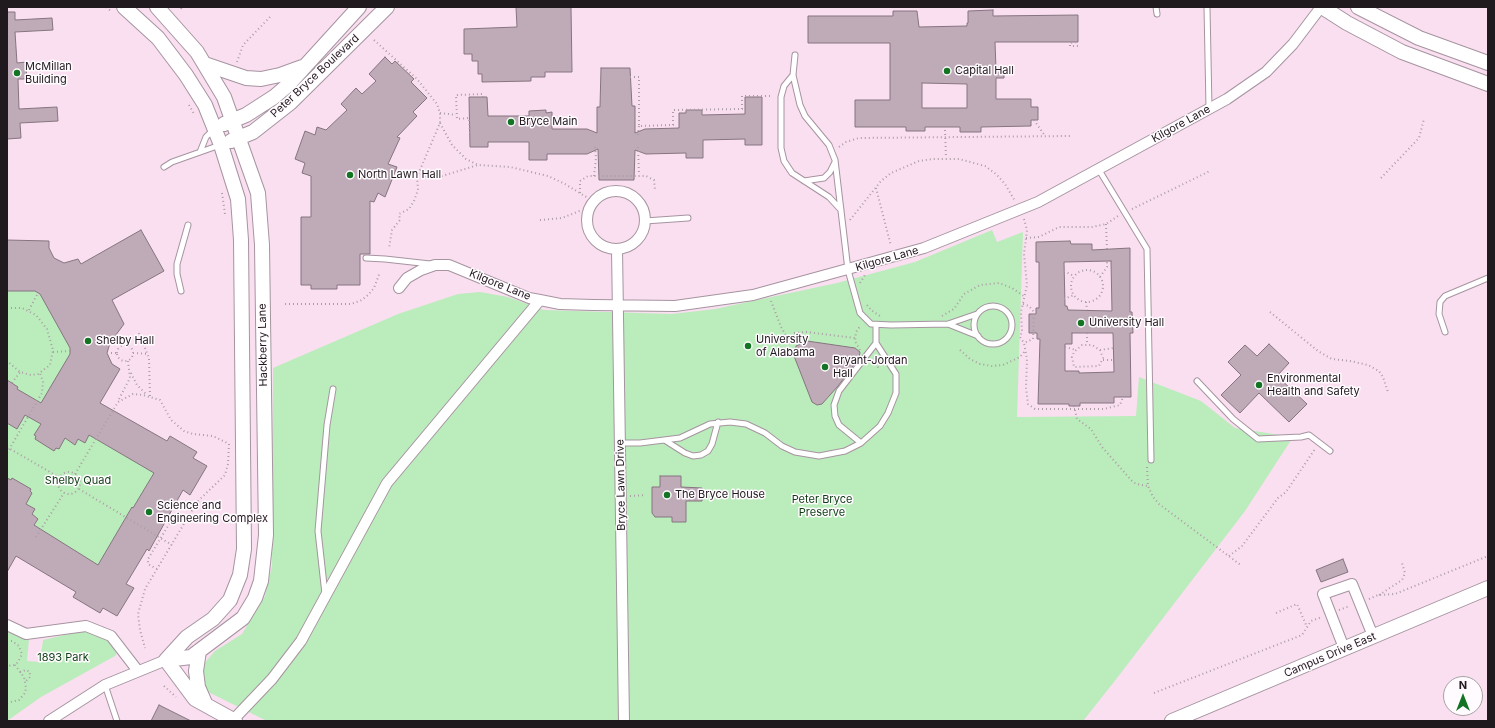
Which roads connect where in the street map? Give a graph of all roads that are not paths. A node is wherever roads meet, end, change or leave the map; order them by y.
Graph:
1 (157, 7) edge
2 (358, 7) edge
3 (387, 7) edge
4 (1156, 7) edge
5 (1207, 7) edge
6 (1322, 7) edge
7 (1358, 7) edge
8 (120, 11) edge
9 (1156, 14) dead end
10 (795, 55) dead end
11 (1488, 63) edge
12 (205, 64) junction
13 (306, 65) junction
14 (793, 75) junction
15 (1488, 84) edge
16 (1209, 108) junction
17 (232, 120) junction
18 (214, 128) junction
19 (239, 138) junction
20 (221, 145) junction
21 (200, 152) junction
22 (835, 160) junction
23 (164, 167) dead end
24 (1099, 170) junction
25 (804, 181) junction
26 (841, 210) junction
27 (688, 218) dead end
28 (645, 220) junction
29 (188, 225) dead end
30 (617, 249) junction
31 (366, 258) dead end
32 (435, 265) junction
33 (848, 270) junction
34 (1488, 278) edge
35 (399, 288) dead end
36 (181, 291) dead end
37 (540, 300) junction
38 (618, 306) junction
39 (977, 314) junction
40 (948, 324) junction
41 (876, 325) junction
42 (1445, 332) dead end
43 (978, 336) junction
44 (876, 343) junction
45 (1197, 381) dead end
46 (333, 389) dead end
47 (718, 422) junction
48 (666, 441) junction
49 (620, 443) junction
50 (861, 443) junction
51 (1330, 451) dead end
52 (1150, 460) road end
53 (1488, 588) edge
54 (325, 597) junction
55 (7, 625) edge
56 (1373, 636) junction
57 (1344, 648) junction
58 (199, 651) junction
59 (166, 660) junction
60 (138, 671) junction
61 (105, 685) junction
62 (206, 705) junction
63 (234, 720) edge
64 (49, 721) edge
65 (117, 721) edge
66 (624, 721) edge
67 (1172, 721) edge

1 - 12 street, Hackberry Lane
2 - 13 street, Peter Bryce Boulevard
3 - 19 street, Peter Bryce Boulevard
4 - 9 lane
5 - 16 lane
6 - 15 street
6 - 16 street, Kilgore Lane
7 - 11 street
8 - 18 street, Hackberry Lane
10 - 14 lane
12 - 13 street
12 - 17 street, Hackberry Lane
13 - 17 street, Peter Bryce Boulevard
14 - 22 lane
14 - 25 lane
16 - 24 street, Kilgore Lane
17 - 18 street, Peter Bryce Boulevard
17 - 19 street, Hackberry Lane
18 - 20 street, Hackberry Lane
18 - 21 lane
19 - 20 street, Peter Bryce Boulevard
19 - 58 street, Hackberry Lane
20 - 21 lane
20 - 59 street, Hackberry Lane
21 - 23 lane
22 - 25 lane
22 - 26 lane
24 - 33 street, Kilgore Lane
24 - 52 lane
25 - 26 lane
26 - 33 lane
27 - 28 lane
28 - 30 street
28 - 30 street
29 - 36 lane
30 - 38 street, Bryce Lawn Drive
31 - 32 lane
32 - 35 street, Kilgore Lane
32 - 37 street, Kilgore Lane
33 - 38 street, Kilgore Lane
33 - 41 lane
34 - 42 lane
37 - 38 street, Kilgore Lane
37 - 54 street
38 - 49 street, Bryce Lawn Drive
39 - 40 lane
39 - 43 lane
39 - 43 lane
40 - 41 lane
40 - 43 lane
41 - 44 lane
44 - 50 lane
44 - 50 lane
45 - 51 lane
46 - 54 lane
47 - 48 lane
47 - 48 lane
47 - 50 lane
48 - 49 lane
49 - 66 street, Bryce Lawn Drive
53 - 56 street, Campus Drive East
54 - 63 street
55 - 60 street
56 - 57 street, Campus Drive East
56 - 57 street
57 - 67 street, Campus Drive East
58 - 59 street, Hackberry Lane
58 - 62 street
59 - 60 street, Hackberry Lane
59 - 62 street
60 - 61 street, Hackberry Lane
61 - 64 street, Hackberry Lane
61 - 65 lane
62 - 63 street

